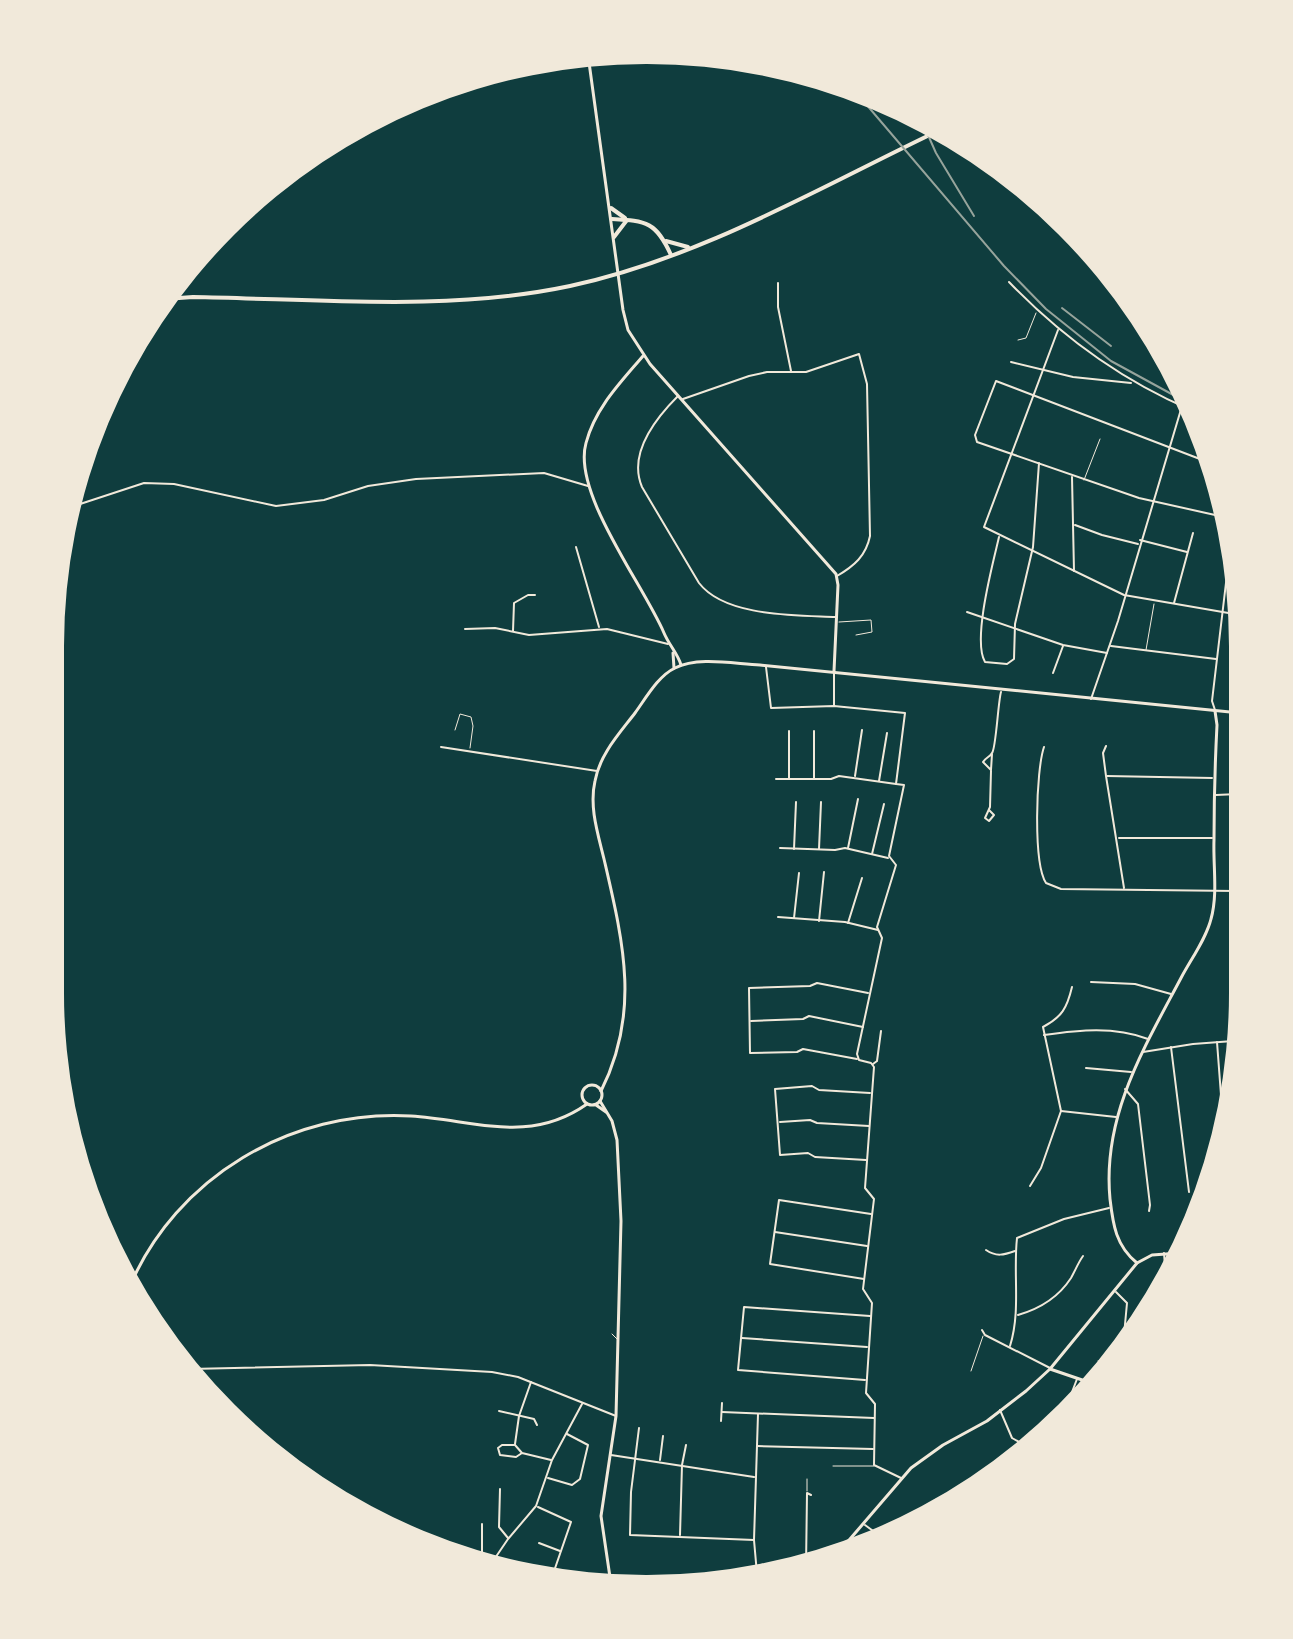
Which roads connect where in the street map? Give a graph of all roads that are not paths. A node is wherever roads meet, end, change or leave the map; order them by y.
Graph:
1 (590, 67) edge
2 (927, 136) edge
3 (611, 208) junction
4 (612, 219) junction
5 (627, 220) junction
6 (614, 237) junction
7 (664, 240) junction
8 (690, 247) junction
9 (671, 255) junction
10 (1009, 282) dead end
11 (778, 283) dead end
12 (180, 298) edge
13 (1037, 310) junction
14 (1058, 330) junction
15 (1018, 340) dead end
16 (643, 356) junction
17 (1011, 362) dead end
18 (1042, 369) junction
19 (791, 372) junction
20 (1132, 383) junction
21 (1033, 395) junction
22 (680, 398) junction
23 (1175, 403) edge
24 (1180, 413) edge
25 (1100, 439) dead end
26 (1169, 448) junction
27 (1010, 453) junction
28 (1198, 458) edge
29 (1039, 463) junction
30 (1072, 476) junction
31 (1084, 480) junction
32 (588, 486) junction
33 (1153, 502) junction
34 (82, 503) edge
35 (1214, 515) edge
36 (1074, 524) junction
37 (1193, 533) dead end
38 (999, 536) junction
39 (1140, 542) junction
40 (576, 547) dead end
41 (1032, 551) junction
42 (1189, 553) junction
43 (1074, 571) junction
44 (837, 576) junction
45 (1226, 585) edge
46 (535, 595) dead end
47 (1124, 595) junction
48 (1155, 601) junction
49 (1173, 604) junction
50 (967, 612) dead end
51 (1222, 613) junction
52 (1228, 614) edge
53 (983, 617) junction
54 (837, 620) junction
55 (1015, 628) junction
56 (465, 629) dead end
57 (599, 629) junction
58 (513, 632) junction
59 (856, 635) dead end
60 (669, 644) junction
61 (1063, 645) junction
62 (1109, 646) junction
63 (672, 649) junction
64 (1146, 651) junction
65 (1107, 653) junction
66 (679, 658) junction
67 (1217, 659) junction
68 (691, 663) junction
69 (681, 665) junction
70 (766, 665) junction
71 (674, 668) junction
72 (834, 671) junction
73 (1053, 673) dead end
74 (1002, 690) junction
75 (1091, 699) junction
76 (834, 706) junction
77 (1215, 711) junction
78 (1229, 712) edge
79 (455, 730) dead end
80 (862, 730) dead end
81 (789, 731) dead end
82 (814, 731) dead end
83 (887, 733) dead end
84 (1106, 746) dead end
85 (441, 747) dead end
86 (1044, 747) dead end
87 (470, 751) junction
88 (992, 754) junction
89 (991, 770) junction
90 (597, 771) junction
91 (1106, 776) junction
92 (855, 777) junction
93 (1215, 778) junction
94 (776, 779) dead end
95 (814, 779) junction
96 (789, 780) junction
97 (879, 782) junction
98 (896, 784) junction
99 (1229, 794) edge
100 (1216, 795) junction
101 (858, 799) dead end
102 (796, 802) dead end
103 (821, 802) dead end
104 (884, 804) dead end
105 (989, 810) dead end
106 (1118, 838) junction
107 (1214, 838) junction
108 (780, 848) dead end
109 (794, 849) junction
110 (848, 849) junction
111 (819, 850) junction
112 (872, 854) junction
113 (889, 858) junction
114 (824, 872) dead end
115 (799, 873) dead end
116 (862, 878) dead end
117 (1125, 889) junction
118 (1215, 889) junction
119 (1229, 890) edge
120 (778, 917) dead end
121 (794, 918) junction
122 (819, 921) junction
123 (848, 923) junction
124 (878, 930) junction
125 (1091, 982) dead end
126 (1072, 987) dead end
127 (870, 994) junction
128 (1173, 994) junction
129 (749, 1021) junction
130 (863, 1027) junction
131 (881, 1031) dead end
132 (1044, 1036) junction
133 (1149, 1039) junction
134 (1227, 1041) edge
135 (1217, 1042) junction
136 (1171, 1047) junction
137 (1143, 1052) junction
138 (858, 1059) junction
139 (873, 1064) junction
140 (1086, 1068) dead end
141 (1131, 1072) junction
142 (606, 1077) junction
143 (597, 1087) junction
144 (1125, 1089) junction
145 (1221, 1090) edge
146 (601, 1091) junction
147 (872, 1093) junction
148 (600, 1101) junction
149 (585, 1102) junction
150 (596, 1105) junction
151 (1061, 1111) junction
152 (609, 1115) junction
153 (1116, 1117) junction
154 (778, 1123) junction
155 (870, 1127) junction
156 (867, 1160) junction
157 (1030, 1186) dead end
158 (1189, 1192) dead end
159 (1111, 1207) junction
160 (1149, 1211) dead end
161 (872, 1214) junction
162 (774, 1232) junction
163 (868, 1246) junction
164 (986, 1250) dead end
165 (1016, 1251) junction
166 (1164, 1253) junction
167 (1167, 1253) edge
168 (1083, 1256) dead end
169 (1164, 1259) edge
170 (1137, 1263) junction
171 (136, 1273) edge
172 (864, 1279) junction
173 (1115, 1291) junction
174 (1016, 1315) junction
175 (871, 1316) junction
176 (1125, 1324) edge
177 (982, 1330) dead end
178 (612, 1334) dead end
179 (985, 1335) junction
180 (741, 1338) junction
181 (618, 1342) junction
182 (1010, 1346) junction
183 (869, 1347) junction
184 (202, 1369) edge
185 (1050, 1369) junction
186 (971, 1371) dead end
187 (1077, 1379) junction
188 (1081, 1380) edge
189 (866, 1381) junction
190 (531, 1382) junction
191 (1074, 1388) edge
192 (582, 1403) junction
193 (722, 1403) dead end
194 (1000, 1410) junction
195 (499, 1411) dead end
196 (722, 1412) junction
197 (758, 1414) junction
198 (519, 1416) junction
199 (616, 1416) junction
200 (875, 1418) junction
201 (721, 1421) dead end
202 (537, 1425) dead end
203 (639, 1428) dead end
204 (567, 1434) junction
205 (663, 1436) dead end
206 (1018, 1441) edge
207 (515, 1445) junction
208 (686, 1445) dead end
209 (757, 1446) junction
210 (874, 1449) junction
211 (522, 1453) junction
212 (611, 1455) junction
213 (635, 1458) junction
214 (552, 1460) junction
215 (660, 1461) junction
216 (682, 1465) junction
217 (833, 1466) dead end
218 (875, 1466) junction
219 (547, 1477) junction
220 (755, 1477) junction
221 (901, 1478) junction
222 (807, 1479) dead end
223 (500, 1489) dead end
224 (809, 1494) joint
225 (536, 1506) junction
226 (482, 1524) dead end
227 (864, 1525) junction
228 (871, 1530) edge
229 (680, 1536) junction
230 (856, 1536) edge
231 (508, 1539) junction
232 (754, 1540) junction
233 (539, 1543) dead end
234 (482, 1551) edge
235 (561, 1551) junction
236 (807, 1552) edge
237 (497, 1555) edge
238 (756, 1565) edge
239 (555, 1568) edge
240 (610, 1574) edge

1 - 3 main road
2 - 8 main road
3 - 4 main road
3 - 5 main road
4 - 5 main road
4 - 6 main road
5 - 6 main road
5 - 7 main road
6 - 16 main road
7 - 8 main road
7 - 9 main road
8 - 9 main road
9 - 12 main road
10 - 13 street
11 - 19 street
13 - 14 street
13 - 15 lane
14 - 18 street
14 - 20 street
16 - 22 main road
16 - 32 main road
17 - 18 street
18 - 20 street
18 - 21 street
19 - 22 street
19 - 44 street
20 - 23 street
21 - 26 street
21 - 27 street
21 - 27 street
22 - 44 main road
22 - 54 street
24 - 26 street
25 - 31 lane
26 - 28 street
26 - 33 street
27 - 29 street
27 - 38 street
29 - 30 street
29 - 41 street
30 - 31 street
30 - 36 street
31 - 33 street
32 - 34 street
32 - 60 main road
33 - 35 street
33 - 39 street
36 - 39 street
36 - 43 street
37 - 42 street
38 - 41 street
38 - 53 street
39 - 42 street
39 - 47 street
40 - 57 street
41 - 43 street
41 - 55 street
42 - 49 street
43 - 47 street
44 - 54 main road
45 - 51 street
46 - 58 street
47 - 48 street
47 - 62 street
48 - 49 street
48 - 64 lane
49 - 51 street
50 - 53 street
51 - 52 street
51 - 67 street
53 - 55 street
53 - 55 street
54 - 59 lane
54 - 72 main road
55 - 61 street
56 - 58 street
57 - 58 street
57 - 60 street
60 - 63 main road
61 - 65 street
61 - 73 street
62 - 64 street
62 - 65 street
63 - 66 main road
63 - 71 main road
64 - 67 street
65 - 75 street
66 - 68 main road
66 - 69 main road
67 - 77 street
68 - 69 main road
68 - 70 main road
69 - 71 main road
70 - 72 main road
70 - 76 street
71 - 90 main road
72 - 74 main road
72 - 76 street
74 - 75 main road
74 - 88 street
75 - 77 main road
76 - 98 street
77 - 78 main road
77 - 93 main road
79 - 87 lane
80 - 92 street
81 - 96 street
82 - 95 street
83 - 97 street
84 - 91 street
85 - 87 street
86 - 117 street
87 - 90 street
88 - 89 street
88 - 89 street
89 - 105 street
90 - 142 main road
91 - 93 street
91 - 106 street
92 - 95 street
92 - 97 street
93 - 100 main road
94 - 96 street
95 - 96 street
97 - 98 street
98 - 113 street
99 - 100 street
100 - 107 main road
101 - 110 street
102 - 109 street
103 - 111 street
104 - 112 street
106 - 107 street
106 - 117 street
107 - 118 main road
108 - 109 street
109 - 111 street
110 - 111 street
110 - 112 street
112 - 113 street
113 - 124 street
114 - 122 street
115 - 121 street
116 - 123 street
117 - 118 street
118 - 119 street
118 - 128 main road
120 - 121 street
121 - 122 street
122 - 123 street
123 - 124 street
124 - 127 street
125 - 128 street
126 - 132 street
127 - 129 street
127 - 130 street
128 - 133 main road
129 - 130 street
129 - 138 street
130 - 138 street
131 - 139 street
132 - 133 street
132 - 151 street
133 - 137 main road
134 - 135 street
135 - 136 street
135 - 145 street
136 - 137 street
136 - 158 street
137 - 141 main road
138 - 139 street
139 - 147 street
140 - 141 street
141 - 144 main road
142 - 143 main road
142 - 146 main road
143 - 146 main road
143 - 149 main road
144 - 153 main road
144 - 160 street
146 - 148 main road
147 - 154 street
147 - 155 street
148 - 150 main road
148 - 152 main road
149 - 150 main road
149 - 171 main road
150 - 152 main road
151 - 153 street
151 - 157 street
152 - 181 main road
153 - 159 main road
154 - 155 street
154 - 156 street
155 - 156 street
156 - 161 street
159 - 165 street
159 - 170 main road
161 - 162 street
161 - 163 street
162 - 163 street
162 - 172 street
163 - 172 street
164 - 165 street
165 - 174 street
166 - 167 main road
166 - 169 street
166 - 170 main road
168 - 174 street
170 - 173 main road
172 - 175 street
173 - 176 street
173 - 185 main road
174 - 182 street
175 - 180 street
175 - 183 street
177 - 179 street
178 - 181 lane
179 - 182 street
179 - 186 lane
180 - 183 street
180 - 189 street
181 - 199 main road
182 - 185 street
183 - 189 street
184 - 190 street
185 - 187 main road
185 - 194 main road
187 - 188 main road
187 - 191 street
189 - 200 street
190 - 192 street
190 - 198 street
192 - 199 street
192 - 204 street
193 - 196 street
194 - 206 street
194 - 221 main road
195 - 198 street
196 - 197 street
196 - 201 street
197 - 200 street
197 - 209 street
198 - 202 street
198 - 207 street
199 - 212 main road
200 - 210 street
203 - 213 street
204 - 214 street
204 - 219 street
205 - 215 street
207 - 211 street
207 - 211 street
208 - 216 street
209 - 210 street
209 - 220 street
210 - 218 street
211 - 214 street
212 - 213 street
212 - 240 main road
213 - 215 street
213 - 229 street
214 - 219 street
215 - 216 street
216 - 220 street
216 - 229 street
217 - 218 lane
218 - 221 street
219 - 225 street
220 - 232 street
221 - 227 main road
222 - 224 lane
223 - 231 street
224 - 236 street
225 - 231 street
225 - 235 street
226 - 234 street
227 - 228 street
227 - 230 main road
229 - 232 street
231 - 237 street
232 - 238 street
233 - 235 street
235 - 239 street

